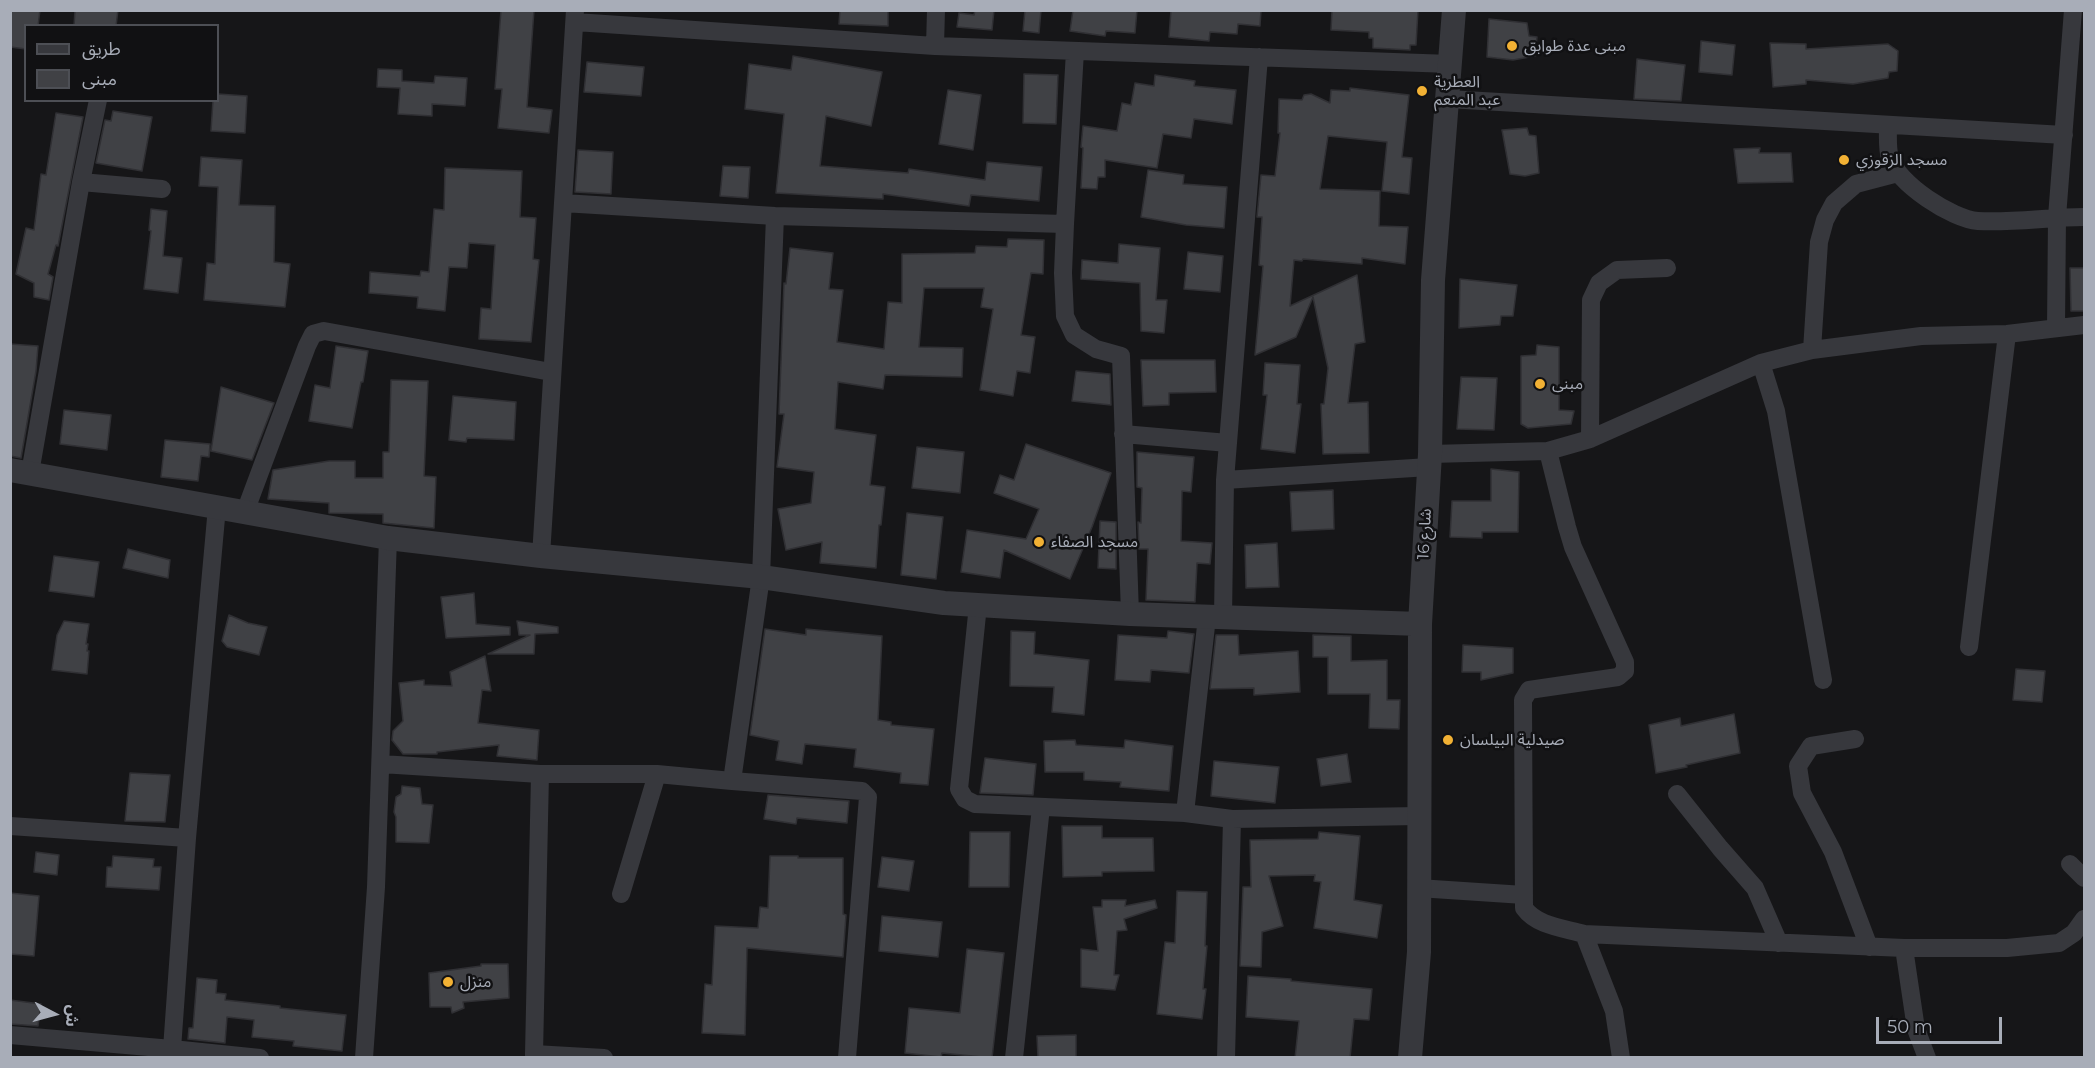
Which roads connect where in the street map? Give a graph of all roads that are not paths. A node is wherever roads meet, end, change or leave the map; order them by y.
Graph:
1 (936, 10) edge
2 (1454, 10) edge
3 (2073, 10) edge
4 (575, 16) edge
5 (935, 46) junction
6 (1075, 51) junction
7 (1258, 57) junction
8 (1451, 64) junction
9 (1449, 99) junction
10 (98, 102) edge
11 (1888, 126) junction
12 (2064, 135) junction
13 (1898, 173) junction
14 (81, 182) junction
15 (162, 189) dead end
16 (563, 203) junction
17 (775, 216) junction
18 (2057, 217) junction
19 (2085, 217) edge
20 (1065, 224) junction
21 (1667, 268) dead end
22 (2085, 325) edge
23 (2056, 328) junction
24 (2007, 334) junction
25 (1812, 350) junction
26 (1761, 363) junction
27 (551, 372) junction
28 (1123, 434) junction
29 (1590, 439) junction
30 (1228, 443) junction
31 (1548, 451) junction
32 (1430, 460) junction
33 (20, 472) edge
34 (1225, 480) junction
35 (217, 507) junction
36 (245, 512) junction
37 (388, 538) junction
38 (541, 556) junction
39 (761, 577) junction
40 (978, 605) junction
41 (1130, 614) junction
42 (1215, 617) junction
43 (1420, 624) junction
44 (1969, 647) dead end
45 (1823, 680) dead end
46 (1855, 739) dead end
47 (381, 764) junction
48 (540, 774) junction
49 (657, 774) junction
50 (732, 781) junction
51 (1677, 794) dead end
52 (1041, 807) junction
53 (1185, 813) junction
54 (1419, 816) junction
55 (1232, 819) junction
56 (10, 826) edge
57 (187, 838) junction
58 (2070, 864) dead end
59 (2085, 878) edge
60 (1418, 888) junction
61 (621, 894) dead end
62 (1524, 895) junction
63 (2085, 919) edge
64 (1584, 934) junction
65 (1779, 943) junction
66 (1869, 947) junction
67 (1904, 948) junction
68 (10, 1035) edge
69 (172, 1049) junction
70 (534, 1056) edge
71 (260, 1058) edge
72 (364, 1058) edge
73 (604, 1058) edge
74 (847, 1058) edge
75 (1014, 1058) edge
76 (1226, 1058) edge
77 (1410, 1058) edge
78 (1621, 1058) edge
79 (1927, 1058) edge

1 - 5 street
2 - 8 street, شارع 16
3 - 12 street
4 - 5 street
4 - 16 street
5 - 6 street
6 - 7 street
6 - 20 street
7 - 8 street
7 - 30 street
8 - 9 street, شارع 16
9 - 11 street
9 - 32 street, شارع 16
10 - 14 street
11 - 12 street
11 - 13 street
12 - 18 street
13 - 18 street
13 - 25 street
14 - 15 street
14 - 33 street
16 - 17 street
16 - 27 street
17 - 20 street
17 - 39 street
18 - 19 street
18 - 23 street
20 - 28 street
21 - 29 street
22 - 23 street
23 - 24 street
24 - 25 street
24 - 44 street
25 - 26 street
26 - 29 street
26 - 45 street
27 - 36 street
27 - 38 street
28 - 30 street
28 - 41 street
29 - 31 street
30 - 34 street
31 - 32 street
31 - 62 street
32 - 34 street
32 - 43 street, شارع 16
33 - 35 street
34 - 42 street
35 - 36 street
35 - 57 street
36 - 37 street
37 - 38 street
37 - 47 street
38 - 39 street
39 - 40 street
39 - 50 street
40 - 41 street
40 - 52 street
41 - 42 street
42 - 43 street
42 - 53 street
43 - 54 street, شارع 16
46 - 66 street
47 - 48 street
47 - 72 street
48 - 49 street
48 - 70 street
49 - 50 street
49 - 61 street
50 - 74 street
51 - 65 street
52 - 53 street
52 - 75 street
53 - 55 street
54 - 55 street
54 - 60 street, شارع 16
55 - 76 street
56 - 57 street
57 - 69 street
58 - 59 street
60 - 62 street
60 - 77 street, شارع 16
62 - 64 street
63 - 67 street
64 - 65 street
64 - 78 street
65 - 66 street
66 - 67 street
67 - 79 street
68 - 69 street
69 - 71 street
70 - 73 street

